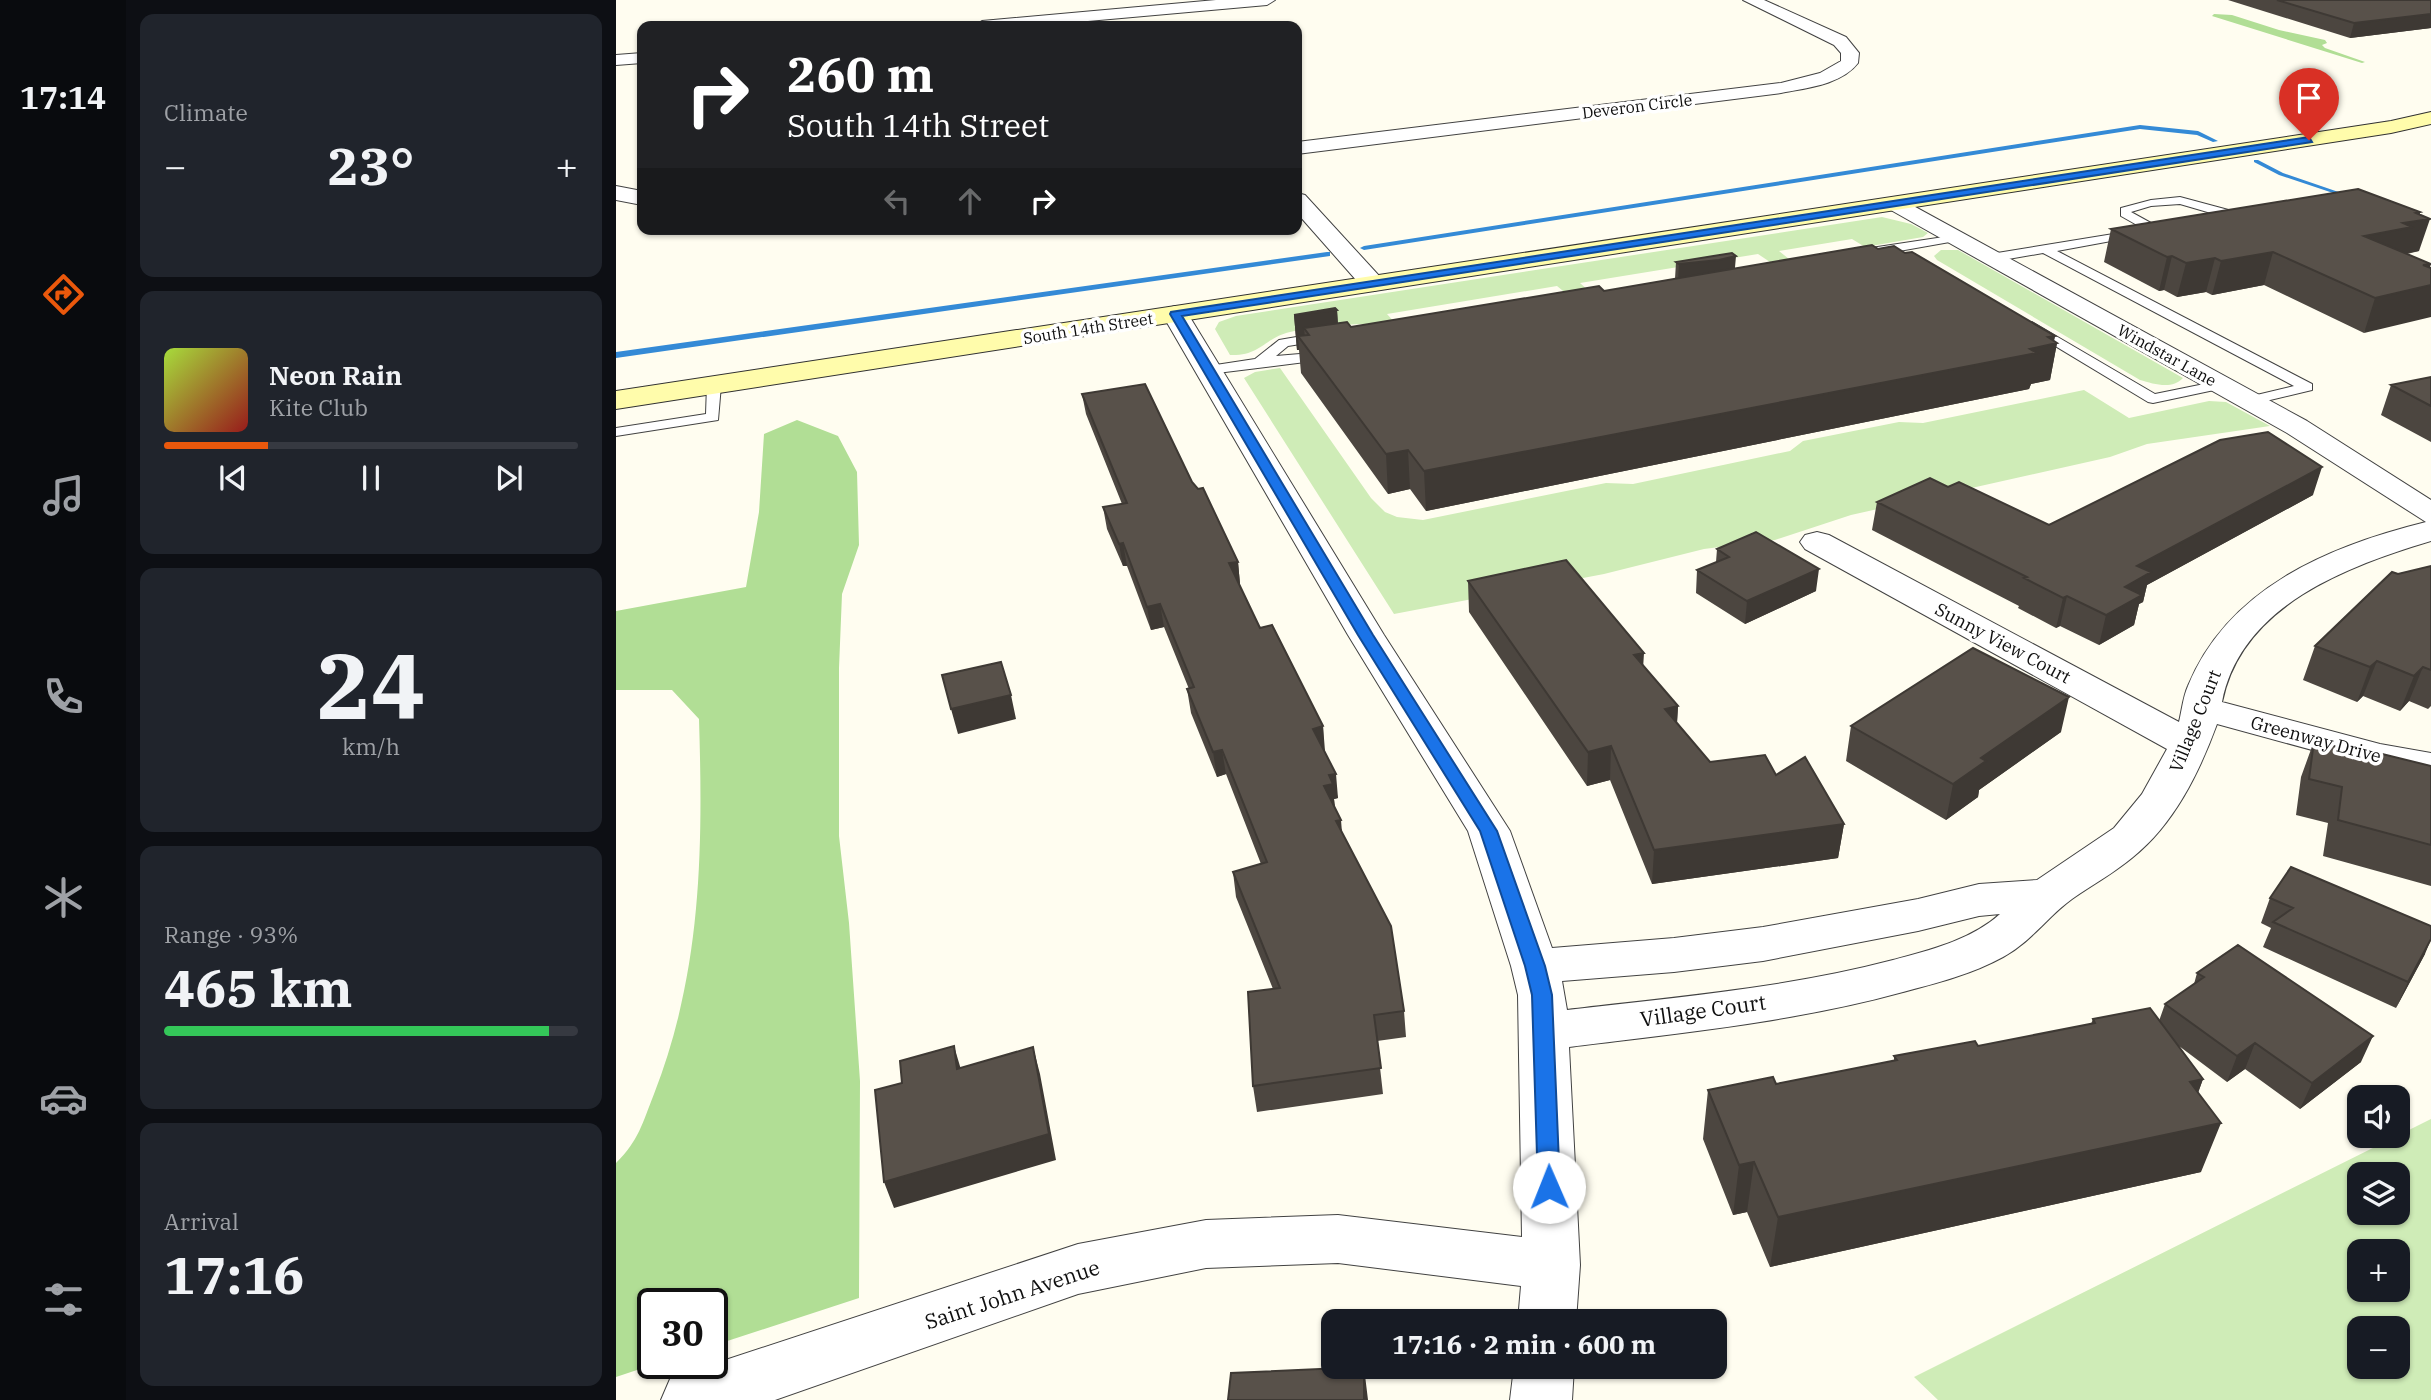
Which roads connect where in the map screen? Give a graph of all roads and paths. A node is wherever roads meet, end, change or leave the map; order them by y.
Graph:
1 (1267, 0) edge
2 (1751, 0) edge
3 (1037, 21) edge
4 (637, 58) edge
5 (616, 60) edge
6 (2431, 118) edge
7 (1302, 147) edge
8 (616, 193) edge
9 (637, 197) edge
10 (1897, 204) junction
11 (1302, 206) edge
12 (2258, 213) edge
13 (2231, 217) junction
14 (2206, 222) edge
15 (2168, 228) edge
16 (2155, 230) junction
17 (1957, 238) junction
18 (1900, 248) junction
19 (2045, 249) junction
20 (1861, 254) edge
21 (1991, 258) junction
22 (1923, 261) edge
23 (1373, 284) junction
24 (1175, 314) junction
25 (2015, 316) edge
26 (1330, 336) edge
27 (1336, 354) edge
28 (1259, 363) junction
29 (1209, 370) junction
30 (2219, 384) junction
31 (714, 385) junction
32 (616, 400) edge
33 (2249, 401) junction
34 (616, 432) edge
35 (2431, 514) edge
36 (2431, 531) edge
37 (1817, 542) dead end
38 (2196, 726) junction
39 (2431, 766) edge
40 (2045, 895) junction
41 (1535, 966) junction
42 (1545, 1031) junction
43 (1551, 1265) junction
44 (1548, 1309) edge
45 (1543, 1379) edge
46 (692, 1400) edge
47 (1541, 1400) edge

1 - 3 street
2 - 7 street, Deveron Circle
4 - 5 street
6 - 10 main road, South 14th Street
8 - 9 street
10 - 17 street, Windstar Lane
10 - 23 main road, South 14th Street
11 - 23 street
12 - 13 lane
13 - 14 lane
13 - 16 lane
15 - 16 lane
16 - 19 lane
17 - 18 lane
17 - 21 street, Windstar Lane
18 - 20 lane
18 - 22 lane
19 - 21 lane
19 - 33 lane
21 - 30 street, Windstar Lane
23 - 24 main road, South 14th Street
24 - 29 street
24 - 31 main road, South 14th Street
25 - 30 lane
26 - 28 lane
27 - 28 lane
28 - 29 lane
29 - 41 street
30 - 33 street, Windstar Lane
31 - 32 main road, South 14th Street
31 - 34 lane
33 - 35 street, Windstar Lane
36 - 38 street, Village Court
37 - 38 street, Sunny View Court
38 - 39 street, Greenway Drive
38 - 40 street, Village Court
40 - 41 street, Village Court
40 - 42 street, Village Court
41 - 42 street
42 - 43 street
43 - 44 street
43 - 46 street, Saint John Avenue
45 - 47 street

